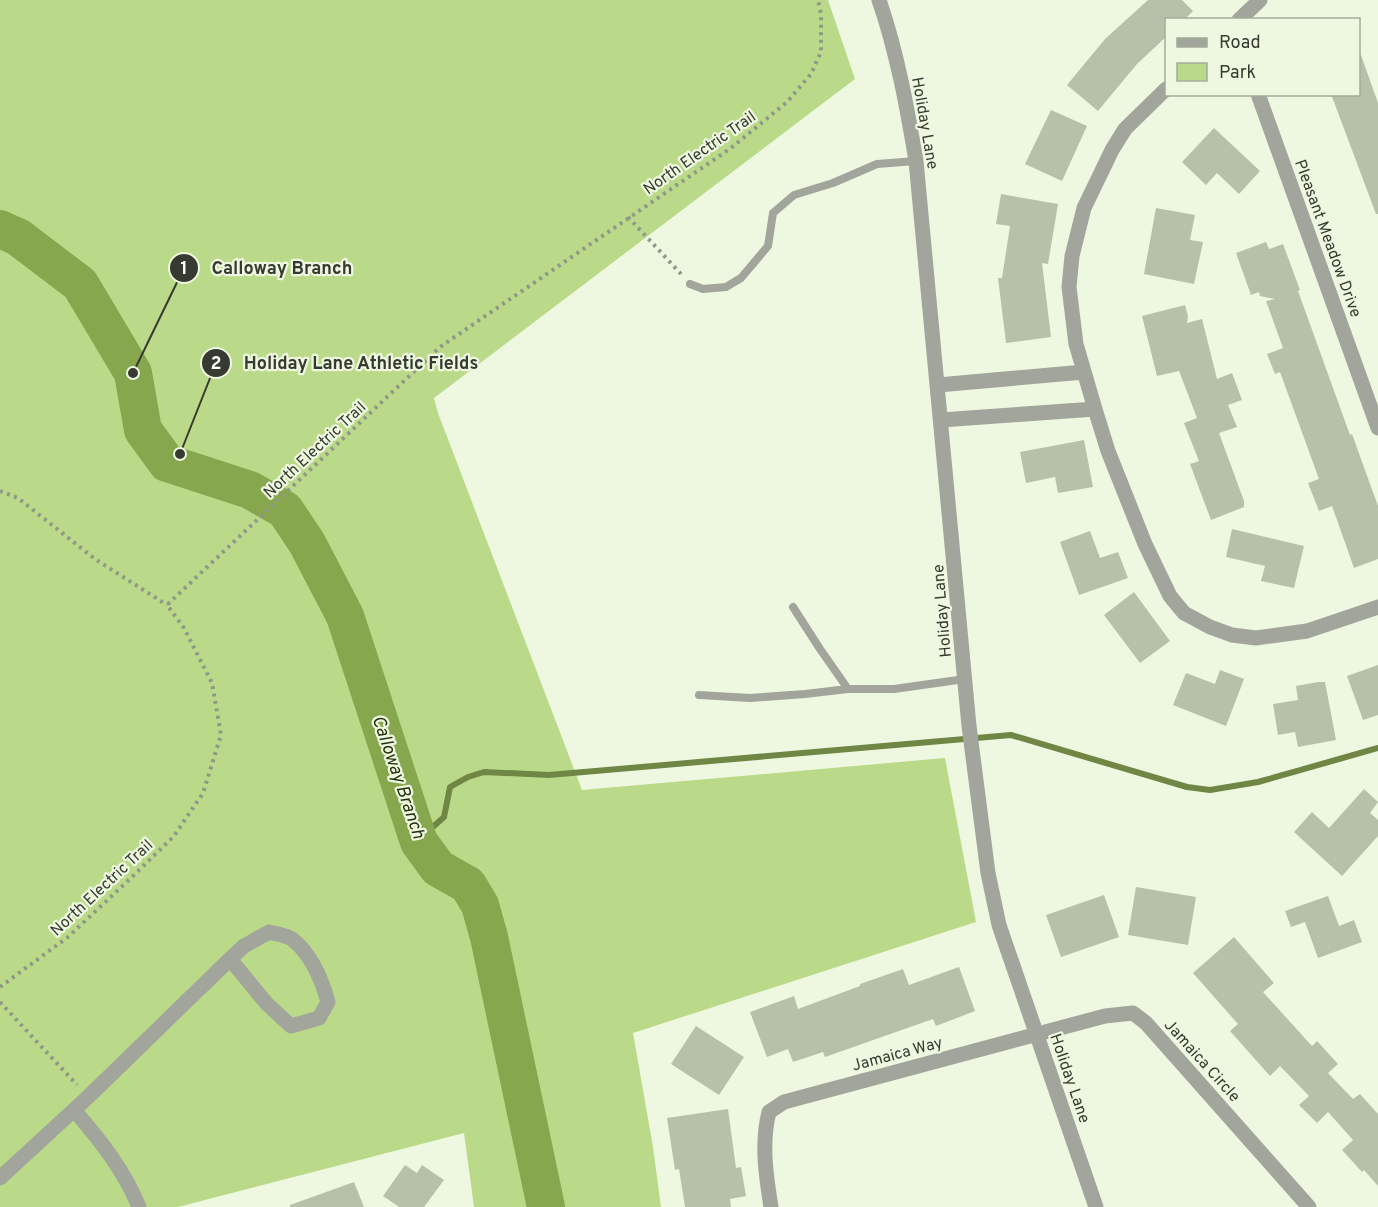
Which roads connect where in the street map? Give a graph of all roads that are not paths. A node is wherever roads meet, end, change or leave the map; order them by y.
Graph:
1 (879, 0) edge
2 (1260, 0) edge
3 (1241, 18) edge
4 (1165, 91) edge
5 (1259, 96) edge
6 (916, 161) junction
7 (690, 284) road end
8 (1084, 372) junction
9 (938, 385) junction
10 (1095, 409) junction
11 (941, 420) junction
12 (1378, 428) edge
13 (793, 607) dead end
14 (1378, 607) edge
15 (965, 679) junction
16 (848, 689) junction
17 (699, 695) dead end
18 (230, 959) junction
19 (1037, 1035) junction
20 (74, 1110) junction
21 (0, 1178) edge
22 (139, 1207) edge
23 (771, 1207) edge
24 (1096, 1207) edge
25 (1309, 1207) edge

1 - 6 street, Holiday Lane
2 - 3 street
4 - 8 street
5 - 12 street, Pleasant Meadow Drive
6 - 7 lane
6 - 9 street, Holiday Lane
8 - 9 street
8 - 10 street
9 - 11 street, Holiday Lane
10 - 11 street
10 - 14 street
11 - 15 street, Holiday Lane
13 - 16 lane
15 - 16 lane
15 - 19 street, Holiday Lane
16 - 17 lane
18 - 18 street
18 - 20 street
19 - 23 street, Jamaica Way
19 - 24 street, Holiday Lane
19 - 25 street, Jamaica Circle
20 - 21 street
20 - 22 street

